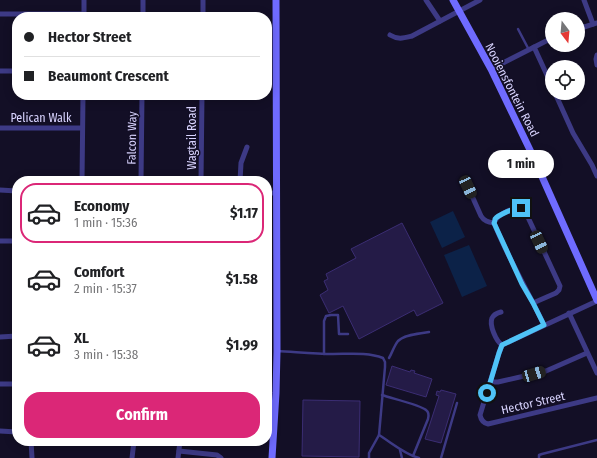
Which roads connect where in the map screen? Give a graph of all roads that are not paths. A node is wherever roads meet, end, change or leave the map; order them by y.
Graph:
1 (84, 0) edge
2 (143, 0) edge
3 (203, 0) edge
4 (276, 0) edge
5 (426, 0) edge
6 (453, 0) edge
7 (480, 0) edge
8 (584, 0) edge
9 (84, 12) edge
10 (143, 12) edge
11 (203, 12) edge
12 (459, 12) junction
13 (0, 14) edge
14 (12, 14) edge
15 (440, 21) junction
16 (595, 23) edge
17 (585, 27) edge
18 (518, 29) dead end
19 (390, 35) dead end
20 (545, 42) edge
21 (532, 49) junction
22 (597, 56) edge
23 (597, 65) edge
24 (491, 69) junction
25 (0, 71) edge
26 (12, 71) edge
27 (545, 73) edge
28 (83, 100) edge
29 (142, 100) edge
30 (202, 100) edge
31 (558, 100) edge
32 (0, 128) edge
33 (82, 128) junction
34 (247, 147) dead end
35 (82, 176) edge
36 (142, 176) edge
37 (202, 176) edge
38 (240, 176) edge
39 (597, 176) edge
40 (468, 187) dead end
41 (0, 190) edge
42 (12, 191) edge
43 (272, 192) edge
44 (277, 192) junction
45 (494, 223) junction
46 (0, 241) edge
47 (12, 241) edge
48 (597, 300) edge
49 (533, 303) junction
50 (500, 312) dead end
51 (569, 313) junction
52 (544, 325) junction
53 (429, 332) dead end
54 (348, 334) dead end
55 (12, 336) edge
56 (0, 337) edge
57 (502, 345) junction
58 (277, 351) junction
59 (587, 352) junction
60 (324, 354) junction
61 (389, 358) dead end
62 (597, 374) edge
63 (491, 382) junction
64 (0, 384) edge
65 (12, 384) edge
66 (382, 395) junction
67 (597, 398) edge
68 (457, 404) dead end
69 (0, 431) edge
70 (12, 432) edge
71 (379, 435) junction
72 (597, 440) edge
73 (32, 446) edge
74 (133, 446) edge
75 (180, 446) edge
76 (400, 449) junction
77 (179, 451) junction
78 (413, 456) junction
79 (32, 458) edge
80 (132, 458) edge
81 (178, 458) edge
82 (221, 458) edge
83 (272, 458) edge
84 (369, 458) edge
85 (402, 458) edge
86 (419, 458) edge
87 (441, 458) edge
88 (539, 458) edge

1 - 9 street
2 - 10 street
3 - 11 street
4 - 44 street
5 - 15 street
6 - 12 street, Nooiensfontein Road
7 - 12 street
8 - 16 street
12 - 15 street
12 - 24 street, Nooiensfontein Road
13 - 14 street
15 - 19 street
16 - 17 street
18 - 21 lane
20 - 21 street
21 - 24 street
21 - 27 street
22 - 23 street
24 - 48 street, Nooiensfontein Road
25 - 26 street
28 - 33 street
29 - 36 street, Falcon Way
30 - 37 street, Wagtail Road
31 - 39 street
32 - 33 street, Pelican Walk
33 - 35 street
34 - 38 street
40 - 45 street
41 - 42 street
43 - 44 street
44 - 58 street
45 - 49 street
45 - 49 street
46 - 47 street
48 - 51 street
49 - 52 street
50 - 57 street
51 - 52 street
51 - 59 street
52 - 57 street
53 - 61 lane
54 - 60 lane
55 - 56 street
57 - 63 street, Hector Street
58 - 60 lane
58 - 83 street
59 - 62 street
59 - 63 street
60 - 66 lane
63 - 67 street, Hector Street
64 - 65 street
66 - 71 lane
66 - 78 lane
68 - 87 lane
69 - 70 street
71 - 76 lane
71 - 84 lane
72 - 88 lane
73 - 79 street
74 - 80 street
75 - 77 street
76 - 78 lane
76 - 85 lane
77 - 81 street
77 - 82 street
78 - 86 lane

